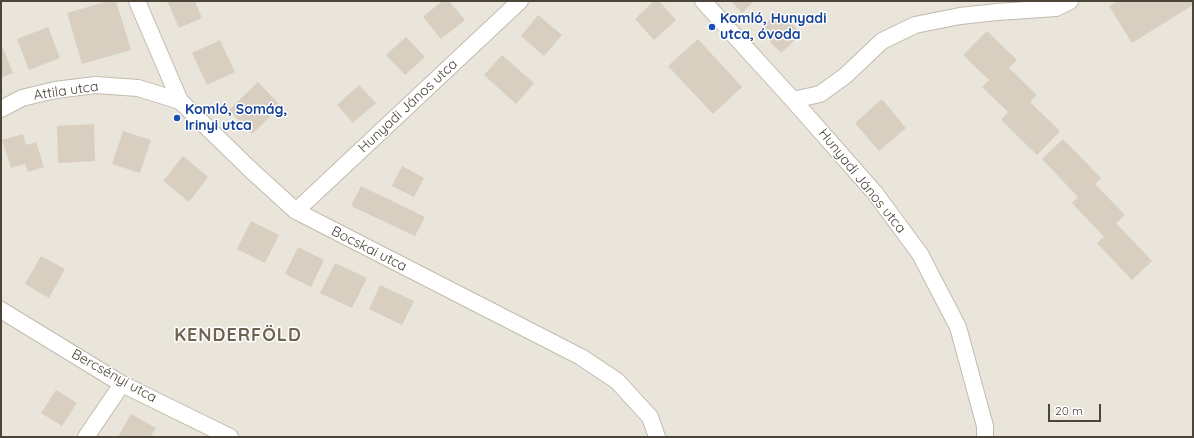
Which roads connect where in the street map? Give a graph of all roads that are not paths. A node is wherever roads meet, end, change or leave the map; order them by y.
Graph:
1 (137, 1) edge
2 (520, 1) edge
3 (703, 1) edge
4 (1070, 1) edge
5 (793, 100) junction
6 (180, 101) junction
7 (1, 109) edge
8 (296, 211) junction
9 (1, 310) edge
10 (122, 384) junction
11 (86, 437) edge
12 (230, 437) edge
13 (657, 437) edge
14 (985, 437) edge

1 - 6 street, Bocskai utca
2 - 8 street, Hunyadi János utca
3 - 5 street, Hunyadi János utca
4 - 5 street
5 - 14 street, Hunyadi János utca
6 - 7 street, Attila utca
6 - 8 street, Bocskai utca
8 - 13 street, Bocskai utca
9 - 10 street, Bercsényi utca
10 - 11 street
10 - 12 street, Bercsényi utca

